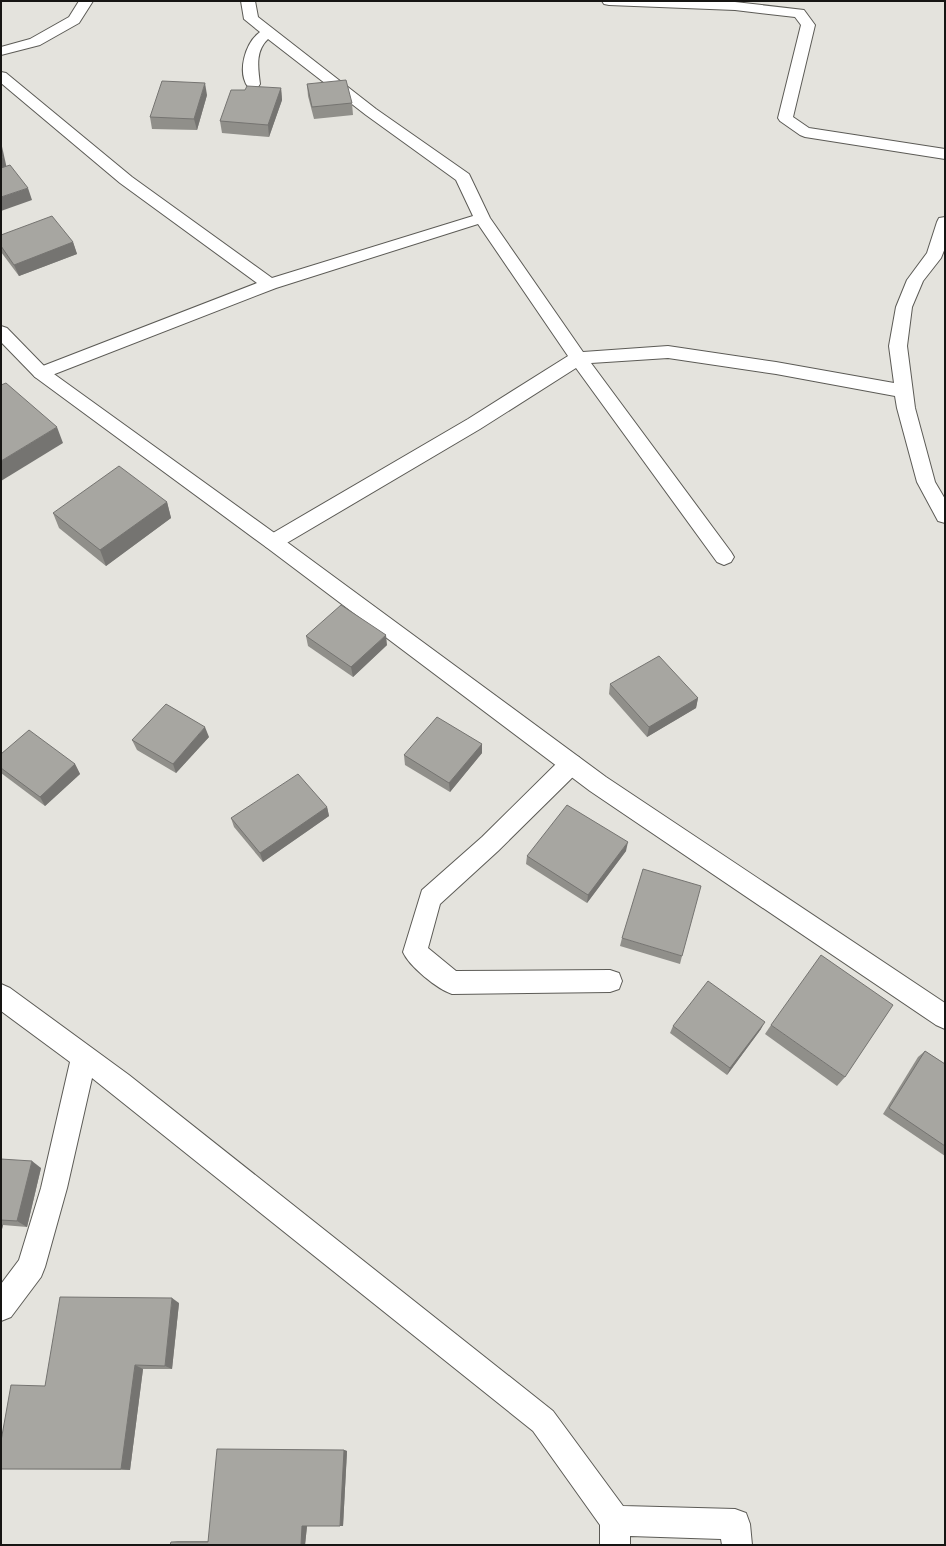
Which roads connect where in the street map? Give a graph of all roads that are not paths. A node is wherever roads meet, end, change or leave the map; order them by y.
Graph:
1 (86, 1) edge
2 (248, 1) edge
3 (609, 1) edge
4 (270, 32) junction
5 (1, 51) edge
6 (1, 76) edge
7 (253, 84) dead end
8 (945, 154) edge
9 (482, 218) junction
10 (945, 222) edge
11 (270, 284) junction
12 (1, 332) edge
13 (578, 358) junction
14 (41, 373) junction
15 (904, 391) junction
16 (945, 516) edge
17 (273, 542) junction
18 (724, 557) dead end
19 (571, 764) junction
20 (610, 981) dead end
21 (1, 996) edge
22 (945, 1017) edge
23 (84, 1057) junction
24 (1, 1307) edge
25 (615, 1533) edge
26 (736, 1545) edge

1 - 5 street
2 - 4 street
3 - 8 street
4 - 7 street
4 - 9 street
6 - 11 street
9 - 11 street
9 - 13 street
10 - 15 street
11 - 14 street
12 - 14 street
13 - 15 street
13 - 17 street
13 - 18 street
14 - 17 street
15 - 16 street
17 - 19 street
19 - 20 street
19 - 22 street
21 - 23 street
23 - 24 street
23 - 25 street
25 - 26 street

